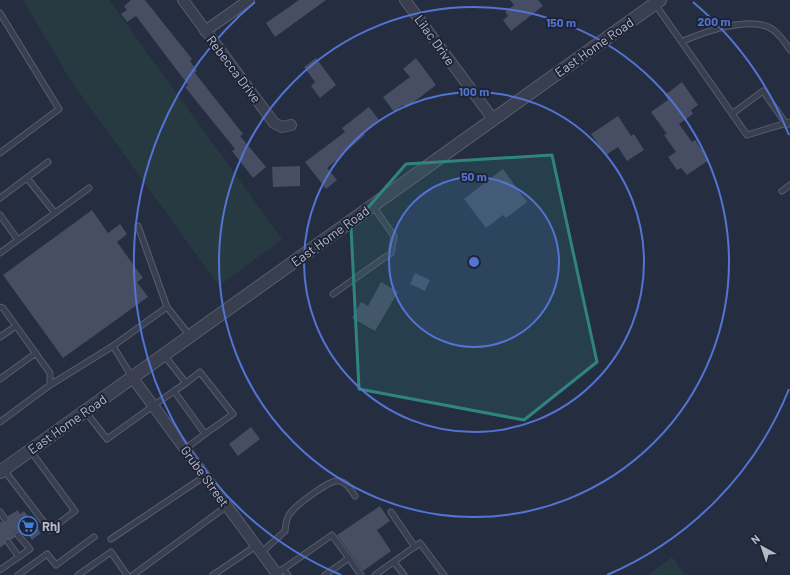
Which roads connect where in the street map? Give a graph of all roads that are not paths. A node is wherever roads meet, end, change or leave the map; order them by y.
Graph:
1 (183, 0) edge
2 (249, 0) edge
3 (406, 0) edge
4 (658, 2) edge
5 (0, 13) edge
6 (205, 31) junction
7 (683, 41) junction
8 (790, 50) edge
9 (732, 114) junction
10 (493, 119) junction
11 (788, 124) edge
12 (291, 126) dead end
13 (0, 153) edge
14 (48, 162) dead end
15 (27, 178) junction
16 (790, 185) edge
17 (89, 188) dead end
18 (782, 191) dead end
19 (0, 198) edge
20 (373, 206) junction
21 (55, 213) junction
22 (0, 215) edge
23 (138, 226) dead end
24 (18, 240) junction
25 (0, 253) edge
26 (333, 294) dead end
27 (0, 307) edge
28 (167, 307) junction
29 (16, 326) junction
30 (190, 336) junction
31 (0, 337) edge
32 (114, 346) junction
33 (36, 353) junction
34 (164, 355) junction
35 (132, 377) junction
36 (0, 379) edge
37 (186, 383) junction
38 (50, 385) junction
39 (174, 391) junction
40 (154, 406) junction
41 (85, 411) junction
42 (0, 422) edge
43 (205, 434) junction
44 (185, 449) junction
45 (30, 450) junction
46 (2, 470) edge
47 (204, 476) junction
48 (355, 496) dead end
49 (227, 506) junction
50 (0, 512) edge
51 (391, 512) dead end
52 (5, 519) dead end
53 (18, 535) dead end
54 (94, 537) dead end
55 (111, 539) dead end
56 (8, 542) dead end
57 (415, 547) junction
58 (258, 549) junction
59 (19, 557) junction
60 (349, 558) junction
61 (0, 562) edge
62 (394, 562) junction
63 (2, 569) edge
64 (279, 573) edge
65 (18, 575) edge
66 (78, 575) edge
67 (127, 575) edge
68 (132, 575) edge
69 (213, 575) edge
70 (288, 575) edge
71 (325, 575) edge
72 (361, 575) edge
73 (375, 575) edge
74 (404, 575) edge
75 (444, 575) edge

1 - 6 street, Rebecca Drive
2 - 6 street
3 - 10 street, Lilac Drive
4 - 7 lane
4 - 10 street, East Home Road
5 - 13 lane
6 - 12 street, Rebecca Drive
7 - 8 lane
7 - 9 lane
9 - 11 lane
9 - 11 lane
10 - 20 street, East Home Road
14 - 15 lane
15 - 19 lane
15 - 21 lane
16 - 18 lane
17 - 21 lane
20 - 26 lane
20 - 30 street, East Home Road
21 - 24 lane
22 - 24 lane
23 - 28 lane
24 - 25 lane
27 - 29 lane
28 - 30 lane
28 - 32 lane
29 - 31 lane
29 - 33 lane
30 - 34 street, East Home Road
32 - 35 lane
32 - 38 lane
33 - 36 lane
33 - 38 lane
34 - 35 street, East Home Road
34 - 37 lane
35 - 40 street, Grube Street
35 - 41 street, East Home Road
37 - 39 lane
37 - 43 lane
38 - 42 lane
39 - 40 lane
39 - 43 lane
40 - 41 lane
40 - 44 street, Grube Street
41 - 45 street, East Home Road
43 - 44 lane
44 - 47 street, Grube Street
45 - 46 street, East Home Road
45 - 46 lane
47 - 49 street, Grube Street
47 - 55 lane
48 - 58 lane
49 - 58 street, Grube Street
49 - 68 lane
50 - 52 lane
51 - 57 lane
53 - 59 lane
54 - 65 lane
56 - 59 lane
57 - 62 lane
57 - 75 lane
58 - 64 street, Grube Street
58 - 69 lane
59 - 63 lane
60 - 64 lane
60 - 71 lane
60 - 72 lane
61 - 63 lane
62 - 73 lane
62 - 74 lane
64 - 70 lane
66 - 67 lane

